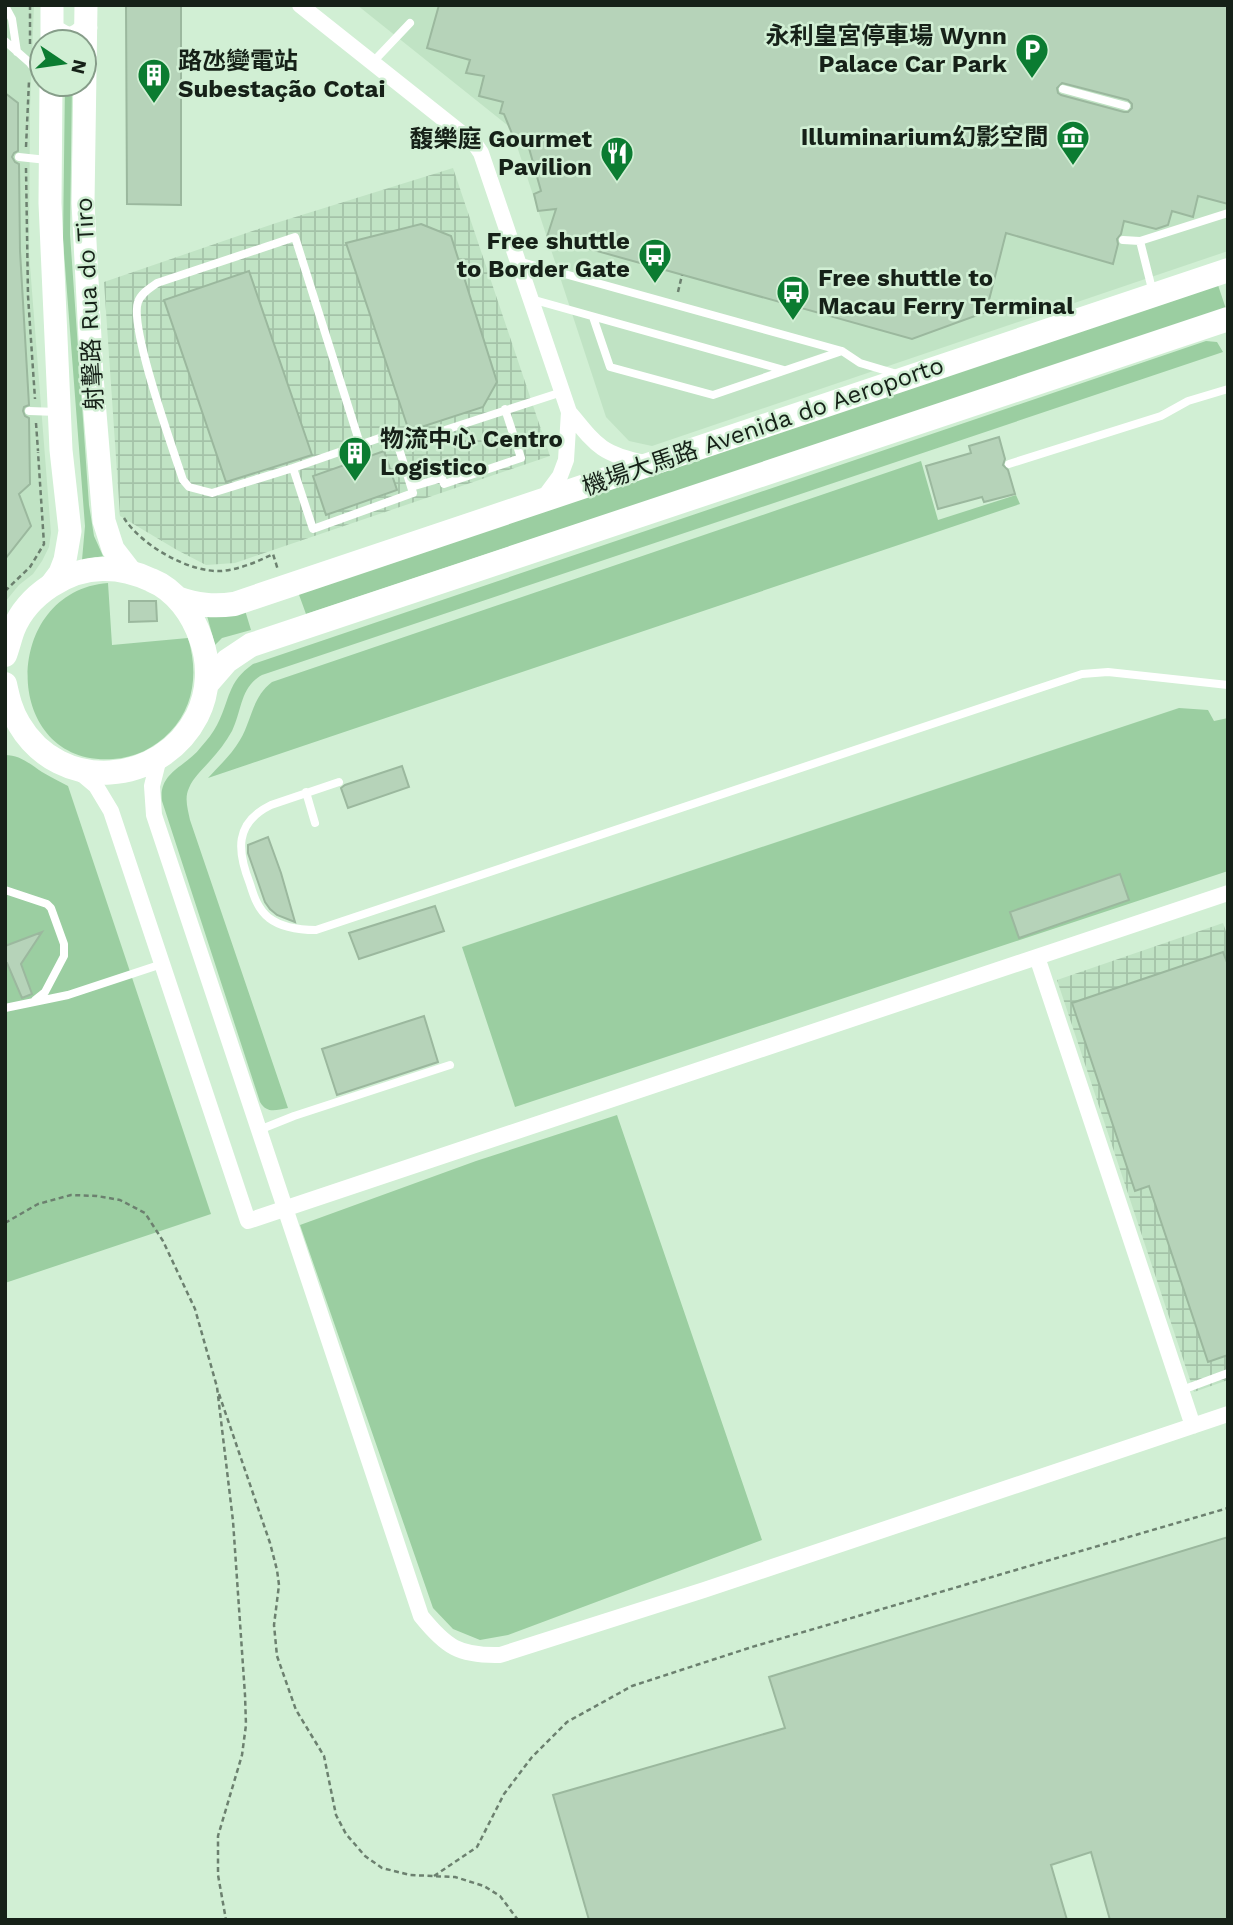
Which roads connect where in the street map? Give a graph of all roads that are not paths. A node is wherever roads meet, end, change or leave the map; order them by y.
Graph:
1 (52, 5) edge
2 (300, 5) edge
3 (5, 6) edge
4 (86, 17) edge
5 (410, 23) dead end
6 (52, 28) edge
7 (5, 41) edge
8 (17, 52) junction
9 (28, 61) edge
10 (372, 63) junction
11 (1063, 89) dead end
12 (49, 98) edge
13 (1126, 106) dead end
14 (22, 157) road end
15 (50, 160) junction
16 (1228, 213) edge
17 (1123, 240) dead end
18 (1140, 241) junction
19 (518, 261) junction
20 (1228, 270) edge
21 (1153, 295) junction
22 (531, 299) junction
23 (593, 317) junction
24 (1228, 319) edge
25 (842, 351) junction
26 (787, 370) junction
27 (910, 377) junction
28 (1228, 389) edge
29 (562, 392) junction
30 (505, 409) junction
31 (32, 411) road end
32 (61, 412) junction
33 (569, 412) junction
34 (360, 444) junction
35 (399, 445) junction
36 (651, 464) junction
37 (1009, 464) dead end
38 (293, 468) junction
39 (411, 487) junction
40 (542, 501) junction
41 (130, 571) junction
42 (51, 585) junction
43 (177, 598) junction
44 (5, 656) edge
45 (5, 684) edge
46 (207, 684) junction
47 (1228, 685) edge
48 (5, 736) edge
49 (34, 743) junction
50 (159, 758) junction
51 (73, 768) junction
52 (340, 782) dead end
53 (306, 792) junction
54 (315, 823) dead end
55 (5, 890) edge
56 (1228, 893) edge
57 (1037, 957) junction
58 (162, 964) junction
59 (33, 1002) junction
60 (5, 1008) edge
61 (450, 1065) dead end
62 (259, 1130) junction
63 (285, 1209) junction
64 (1228, 1373) edge
65 (1182, 1390) junction
66 (1228, 1414) edge
67 (1193, 1426) junction

1 - 6 street, 射擊路 Rua do Tiro
2 - 10 street
3 - 8 lane
4 - 41 street, 射擊路 Rua do Tiro
5 - 10 lane
7 - 8 lane
8 - 9 lane
10 - 19 street
11 - 13 lane
12 - 15 street, 射擊路 Rua do Tiro
14 - 15 lane
15 - 32 street, 射擊路 Rua do Tiro
16 - 18 lane
17 - 18 lane
18 - 21 lane
19 - 22 street
19 - 25 lane
20 - 21 main road, 機場大馬路 Avenida do Aeroporto
21 - 27 main road, 機場大馬路 Avenida do Aeroporto
22 - 23 lane
22 - 29 street
23 - 26 lane
23 - 26 lane
24 - 46 main road, 機場大馬路 Avenida do Aeroporto
25 - 26 lane
25 - 27 lane
27 - 36 main road, 機場大馬路 Avenida do Aeroporto
28 - 37 lane
29 - 30 lane
29 - 33 street
30 - 35 lane
30 - 39 lane
31 - 32 lane
32 - 42 street, 射擊路 Rua do Tiro
33 - 36 street
33 - 40 street
34 - 35 lane
34 - 38 lane
34 - 38 lane
35 - 39 lane
36 - 40 main road, 機場大馬路 Avenida do Aeroporto
38 - 39 lane
40 - 43 main road, 機場大馬路 Avenida do Aeroporto
41 - 42 main road
41 - 43 main road
42 - 44 main road
43 - 46 main road
45 - 49 main road
46 - 50 main road
47 - 53 lane
48 - 49 main road
49 - 51 main road
50 - 51 main road
50 - 62 street
51 - 58 street
52 - 53 lane
53 - 54 lane
55 - 59 lane
56 - 57 street
57 - 63 street
57 - 65 street
58 - 59 lane
58 - 63 street
59 - 60 lane
61 - 62 lane
62 - 63 street
63 - 67 street
64 - 65 lane
65 - 67 street
66 - 67 street

